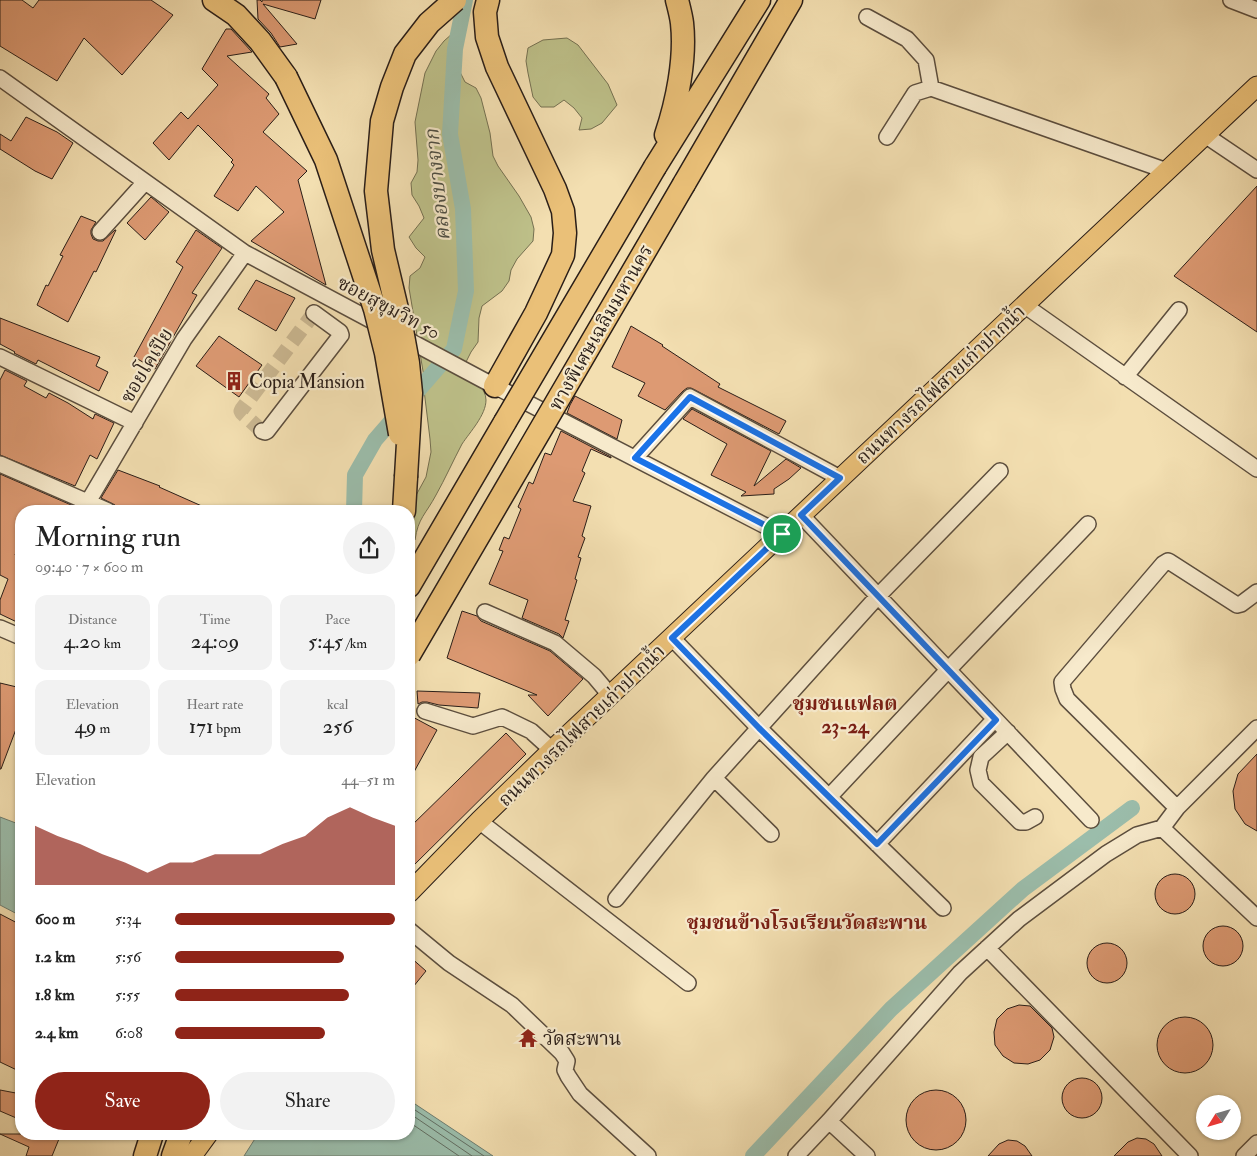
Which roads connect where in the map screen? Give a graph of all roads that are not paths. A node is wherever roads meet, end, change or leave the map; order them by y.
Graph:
1 (214, 0) edge
2 (455, 0) edge
3 (488, 0) edge
4 (678, 0) edge
5 (759, 0) edge
6 (791, 0) edge
7 (1231, 0) edge
8 (1257, 10) edge
9 (867, 17) dead end
10 (0, 78) edge
11 (1257, 86) edge
12 (931, 88) junction
13 (1205, 135) junction
14 (887, 137) dead end
15 (655, 167) junction
16 (1257, 170) edge
17 (1167, 171) junction
18 (145, 182) junction
19 (100, 232) dead end
20 (245, 252) junction
21 (327, 296) junction
22 (1024, 305) junction
23 (1179, 310) dead end
24 (0, 357) edge
25 (1126, 377) junction
26 (495, 386) junction
27 (135, 423) junction
28 (262, 431) dead end
29 (635, 458) junction
30 (0, 464) edge
31 (1257, 469) edge
32 (1000, 471) dead end
33 (406, 477) junction
34 (840, 478) junction
35 (88, 502) junction
36 (95, 505) edge
37 (404, 505) edge
38 (801, 515) junction
39 (1088, 524) dead end
40 (782, 534) junction
41 (415, 576) edge
42 (1257, 592) edge
43 (878, 596) junction
44 (485, 612) dead end
45 (0, 628) edge
46 (15, 634) edge
47 (672, 638) junction
48 (415, 645) edge
49 (948, 670) junction
50 (610, 695) junction
51 (424, 711) dead end
52 (996, 720) junction
53 (759, 728) junction
54 (1257, 728) edge
55 (1008, 732) junction
56 (552, 750) junction
57 (714, 778) junction
58 (830, 797) junction
59 (1177, 808) junction
60 (1035, 817) dead end
61 (1091, 820) dead end
62 (479, 821) junction
63 (1162, 828) junction
64 (771, 834) dead end
65 (877, 844) junction
66 (415, 887) edge
67 (616, 900) dead end
68 (943, 908) dead end
69 (1257, 918) edge
70 (415, 935) edge
71 (987, 948) junction
72 (688, 984) dead end
73 (829, 1120) junction
74 (150, 1140) edge
75 (179, 1140) edge
76 (204, 1140) edge
77 (1257, 1144) edge
78 (145, 1156) edge
79 (173, 1156) edge
80 (192, 1156) edge
81 (648, 1156) edge
82 (796, 1156) edge
83 (867, 1156) edge
84 (1190, 1156) edge
85 (1244, 1156) edge

1 - 33 highway, bridge
2 - 33 highway, bridge
3 - 26 highway
4 - 15 highway
5 - 15 highway, ทางพิเศษเฉลิมมหานคร
6 - 48 highway, ทางพิเศษเฉลิมมหานคร, bridge
7 - 8 street
9 - 12 street
10 - 18 street, ซอยสุขุมวิท 50
11 - 13 main road, ถนนทางรถไฟสายเก่าปากน้ำ
12 - 14 street
12 - 17 street
13 - 16 street
13 - 17 main road, ถนนทางรถไฟสายเก่าปากน้ำ
15 - 41 highway, ทางพิเศษเฉลิมมหานคร, bridge
17 - 22 main road, ถนนทางรถไฟสายเก่าปากน้ำ
18 - 19 street
18 - 20 street, ซอยสุขุมวิท 50
20 - 21 street, ซอยสุขุมวิท 50
20 - 27 street, ซอยโคเปีย
21 - 26 street, ซอยสุขุมวิท 50, bridge
21 - 28 street
22 - 25 street
22 - 34 main road, ถนนทางรถไฟสายเก่าปากน้ำ
23 - 25 street
24 - 27 street
25 - 31 street
26 - 29 street, ซอยสุขุมวิท 50
27 - 35 street, ซอยโคเปีย
29 - 34 street
29 - 40 street, ซอยสุขุมวิท 50
30 - 35 street
32 - 43 street
33 - 37 highway
34 - 38 main road, ถนนทางรถไฟสายเก่าปากน้ำ
35 - 36 street
38 - 40 main road, ถนนทางรถไฟสายเก่าปากน้ำ
38 - 43 street
39 - 49 street
40 - 47 main road, ถนนทางรถไฟสายเก่าปากน้ำ
42 - 59 street
43 - 49 street
43 - 53 street
44 - 50 street
45 - 46 street
47 - 50 main road, ถนนทางรถไฟสายเก่าปากน้ำ
47 - 53 street
49 - 52 street
49 - 58 street
50 - 56 main road, ถนนทางรถไฟสายเก่าปากน้ำ
51 - 56 street
52 - 55 street
52 - 65 street
53 - 57 street
53 - 58 street
54 - 59 street
55 - 60 street
55 - 61 street
56 - 62 main road, ถนนทางรถไฟสายเก่าปากน้ำ
57 - 64 street
57 - 67 street
58 - 65 street
59 - 63 street
62 - 66 main road, ถนนทางรถไฟสายเก่าปากน้ำ
62 - 72 street
63 - 69 street
63 - 71 street
65 - 68 street
70 - 81 street
71 - 73 street
71 - 84 street
73 - 82 street
73 - 83 street
74 - 78 highway
75 - 79 highway
76 - 80 main road
77 - 85 street

